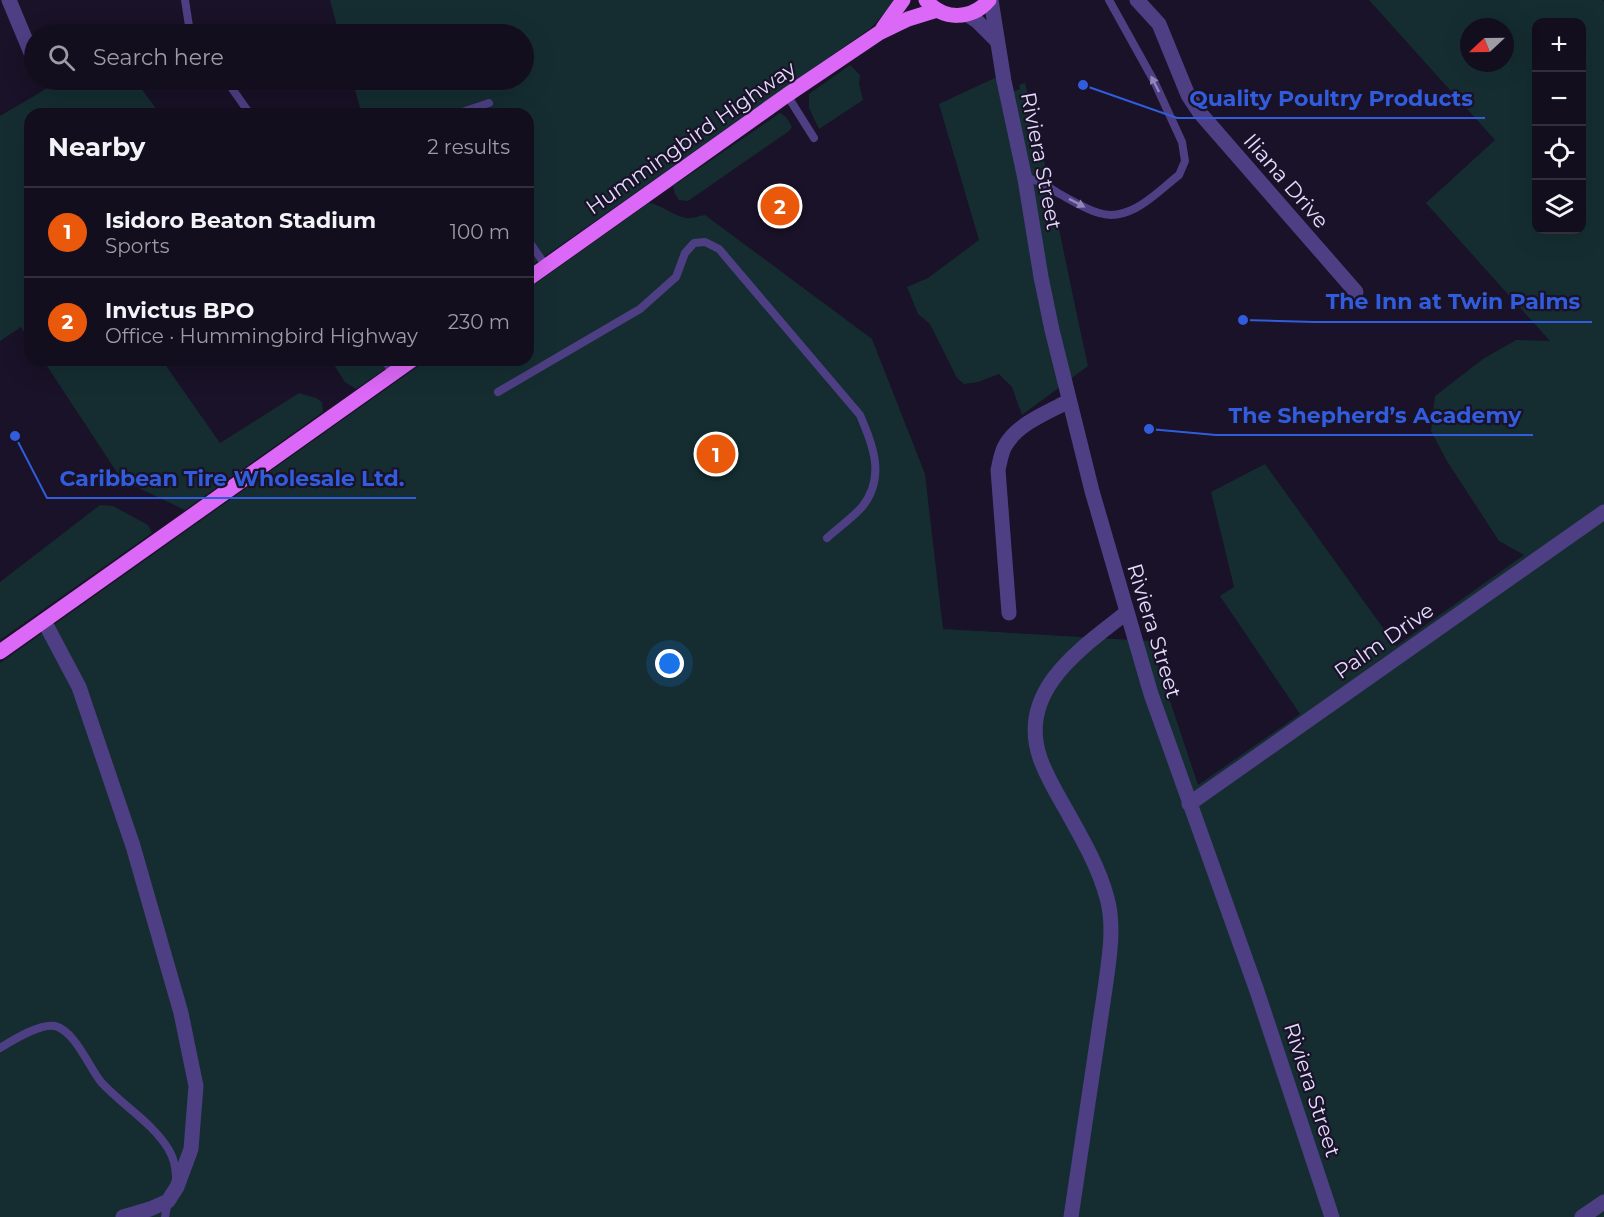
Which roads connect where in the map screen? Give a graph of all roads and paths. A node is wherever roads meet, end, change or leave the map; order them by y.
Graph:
1 (9, 0) edge
2 (185, 0) edge
3 (903, 0) edge
4 (990, 0) edge
5 (1109, 0) edge
6 (1137, 0) edge
7 (932, 5) edge
8 (968, 15) junction
9 (189, 24) edge
10 (879, 33) junction
11 (24, 36) edge
12 (997, 41) junction
13 (233, 90) edge
14 (787, 95) junction
15 (489, 103) dead end
16 (246, 108) edge
17 (476, 108) edge
18 (814, 138) dead end
19 (1025, 179) junction
20 (534, 249) edge
21 (546, 266) junction
22 (534, 275) edge
23 (1356, 292) dead end
24 (389, 367) edge
25 (498, 392) dead end
26 (1069, 401) junction
27 (1604, 512) edge
28 (827, 538) dead end
29 (1009, 613) dead end
30 (1126, 613) junction
31 (44, 621) junction
32 (0, 652) edge
33 (1189, 804) junction
34 (0, 1048) edge
35 (177, 1187) junction
36 (168, 1201) junction
37 (1604, 1202) edge
38 (123, 1217) edge
39 (165, 1217) edge
40 (1071, 1217) edge
41 (1332, 1217) edge
42 (1582, 1217) edge

1 - 11 street
2 - 9 lane
3 - 10 main road, Hummingbird Highway
4 - 8 main road
4 - 12 street, Riviera Street
19 -> 5 lane
6 - 23 street, Iliana Drive
7 - 8 main road
7 - 10 main road, Hummingbird Highway
8 - 12 street
10 - 14 main road, Hummingbird Highway
12 - 19 street, Riviera Street
13 - 16 lane
14 - 18 lane
14 - 21 main road, Hummingbird Highway
15 - 17 lane
19 - 26 street, Riviera Street
20 - 21 lane
21 - 22 main road, Hummingbird Highway
24 - 31 main road
25 - 28 lane
26 - 29 street
26 - 30 street, Riviera Street
27 - 33 street, Palm Drive
30 - 33 street, Riviera Street
30 - 40 street
31 - 32 main road
31 - 35 street
33 - 41 street, Riviera Street
34 - 35 lane
35 - 36 street
36 - 38 street
36 - 39 lane
37 - 42 street

